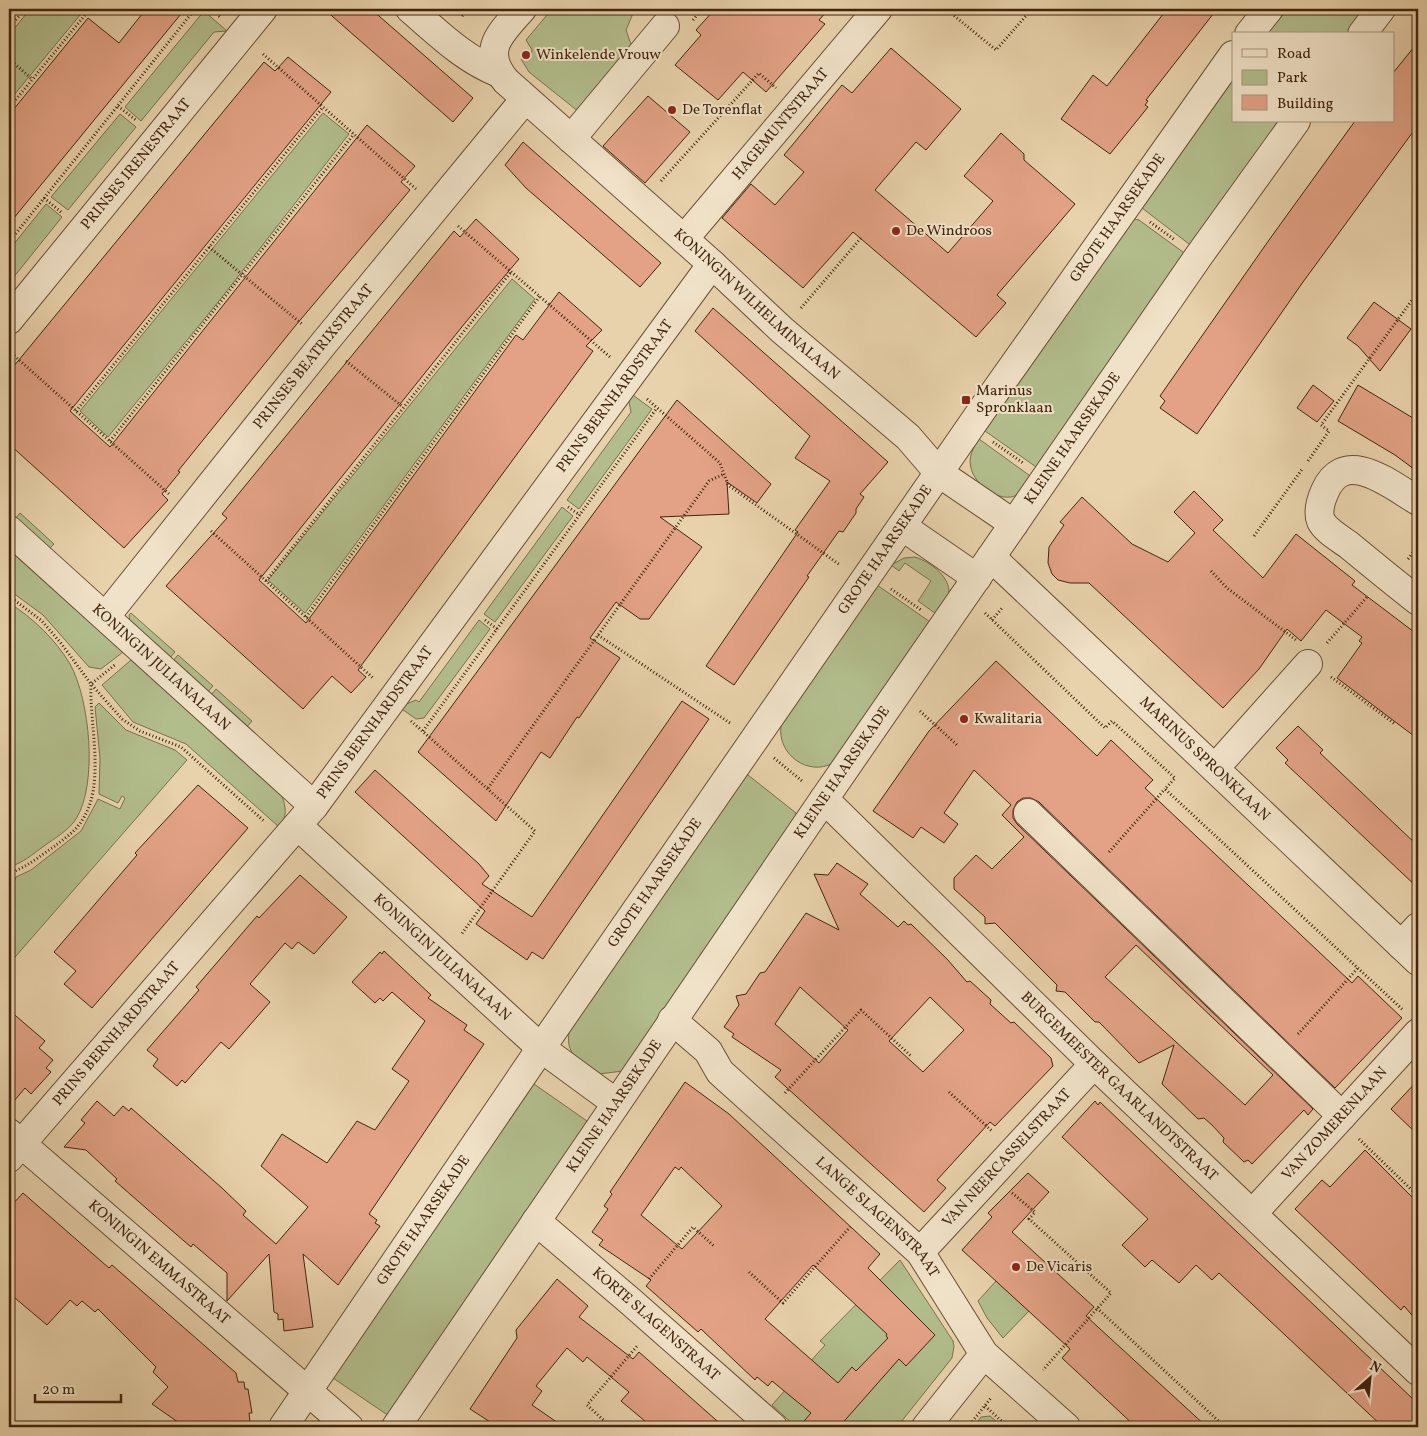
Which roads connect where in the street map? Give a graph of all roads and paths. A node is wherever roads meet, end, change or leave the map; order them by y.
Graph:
1 (25, 9) edge
2 (90, 9) edge
3 (196, 9) edge
4 (263, 9) edge
5 (410, 9) edge
6 (878, 9) edge
7 (946, 9) edge
8 (1032, 9) edge
9 (1269, 9) edge
10 (1382, 9) edge
11 (510, 13) edge
12 (665, 26) dead end
13 (9, 28) edge
14 (1251, 32) edge
15 (1364, 32) edge
16 (1232, 56) edge
17 (9, 59) edge
18 (499, 73) junction
19 (32, 79) junction
20 (525, 99) junction
21 (796, 106) junction
22 (323, 107) dead end
23 (9, 108) edge
24 (1295, 122) edge
25 (354, 134) dead end
26 (571, 139) junction
27 (642, 202) junction
28 (1127, 205) junction
29 (860, 238) dead end
30 (684, 239) junction
31 (9, 242) edge
32 (1198, 257) junction
33 (712, 264) junction
34 (511, 272) dead end
35 (1418, 292) edge
36 (540, 296) dead end
37 (9, 320) edge
38 (782, 330) junction
39 (630, 375) junction
40 (658, 408) junction
41 (76, 411) dead end
42 (971, 427) junction
43 (110, 441) dead end
44 (939, 473) junction
45 (724, 474) junction
46 (1045, 478) junction
47 (1418, 501) edge
48 (1014, 524) junction
49 (903, 527) junction
50 (9, 530) edge
51 (1254, 536) dead end
52 (984, 567) junction
53 (1211, 571) dead end
54 (869, 574) junction
55 (1388, 577) junction
56 (266, 581) dead end
57 (9, 596) edge
58 (1418, 601) edge
59 (982, 610) dead end
60 (106, 616) junction
61 (306, 617) dead end
62 (945, 627) junction
63 (598, 635) junction
64 (136, 644) junction
65 (1311, 661) junction
66 (91, 684) junction
67 (390, 702) junction
68 (916, 708) dead end
69 (1395, 724) dead end
70 (422, 731) junction
71 (753, 741) junction
72 (958, 746) dead end
73 (1216, 767) junction
74 (488, 788) junction
75 (1165, 789) junction
76 (824, 799) junction
77 (1028, 813) dead end
78 (299, 824) junction
79 (1090, 872) junction
80 (9, 873) edge
81 (1412, 944) edge
82 (444, 959) junction
83 (1358, 968) junction
84 (672, 1020) junction
85 (1412, 1022) edge
86 (541, 1048) junction
87 (1279, 1055) junction
88 (912, 1057) dead end
89 (1094, 1064) junction
90 (949, 1092) dead end
91 (779, 1099) dead end
92 (616, 1103) junction
93 (1341, 1117) junction
94 (13, 1145) edge
95 (1014, 1150) junction
96 (992, 1174) junction
97 (1418, 1196) edge
98 (868, 1207) junction
99 (1253, 1213) junction
100 (536, 1221) junction
101 (715, 1247) dead end
102 (920, 1252) junction
103 (749, 1272) dead end
104 (630, 1301) junction
105 (1097, 1308) junction
106 (656, 1324) junction
107 (984, 1354) junction
108 (1418, 1370) edge
109 (1038, 1376) dead end
110 (308, 1392) junction
111 (984, 1406) dead end
112 (284, 1427) edge
113 (349, 1427) edge
114 (396, 1427) edge
115 (610, 1427) edge
116 (773, 1427) edge
117 (926, 1427) edge
118 (1008, 1427) edge
119 (1066, 1427) edge
120 (1225, 1427) edge

1 - 13 path
2 - 19 path
3 - 31 path
4 - 37 street, PRINSES IRENESTRAAT
5 - 18 street, KONINGIN WILHELMINALAAN
6 - 21 street, HAGEMUNTSTRAAT
7 - 8 path
9 - 14 street
10 - 15 street
11 - 18 street
12 - 26 street
16 - 28 street, GROTE HAARSEKADE
17 - 19 path
18 - 20 street, KONINGIN WILHELMINALAAN
19 - 23 path
20 - 26 street, KONINGIN WILHELMINALAAN
20 - 60 street, PRINSES BEATRIXSTRAAT
21 - 27 path
21 - 30 street, HAGEMUNTSTRAAT
22 - 41 path
24 - 32 street, KLEINE HAARSEKADE
25 - 43 path
26 - 27 street, KONINGIN WILHELMINALAAN
27 - 30 street, KONINGIN WILHELMINALAAN
28 - 32 path
28 - 42 street, GROTE HAARSEKADE
29 - 38 path
30 - 33 street, KONINGIN WILHELMINALAAN
32 - 46 street, KLEINE HAARSEKADE
33 - 38 street, KONINGIN WILHELMINALAAN
33 - 39 street, PRINS BERNHARDSTRAAT
34 - 56 path
35 - 51 path
36 - 61 path
38 - 44 street, KONINGIN WILHELMINALAAN
39 - 40 path
39 - 67 street, PRINS BERNHARDSTRAAT
40 - 45 path
40 - 70 path
42 - 44 street, GROTE HAARSEKADE
42 - 46 path
44 - 48 street, KONINGIN WILHELMINALAAN
44 - 49 street, GROTE HAARSEKADE
45 - 54 path
45 - 63 path
46 - 48 street, KLEINE HAARSEKADE
47 - 55 street
48 - 52 street, KLEINE HAARSEKADE
49 - 52 street, MARINUS SPRONKLAAN
49 - 54 street, GROTE HAARSEKADE
50 - 60 street, KONINGIN JULIANALAAN
52 - 62 street, KLEINE HAARSEKADE
52 - 73 street, MARINUS SPRONKLAAN
53 - 65 path
54 - 62 path
54 - 71 street, GROTE HAARSEKADE
55 - 58 street
55 - 65 path
57 - 66 path
59 - 75 path
60 - 64 street, KONINGIN JULIANALAAN
62 - 76 street, KLEINE HAARSEKADE
63 - 71 path
63 - 74 path
64 - 66 path
64 - 78 street, KONINGIN JULIANALAAN
65 - 69 path
65 - 73 street
66 - 78 path
66 - 80 path
67 - 70 path
67 - 78 street, PRINS BERNHARDSTRAAT
68 - 72 path
70 - 74 path
71 - 76 path
71 - 86 street, GROTE HAARSEKADE
73 - 81 street, MARINUS SPRONKLAAN
74 - 82 path
75 - 79 path
75 - 83 path
76 - 84 street, KLEINE HAARSEKADE
76 - 89 street, BURGEMEESTER GAARLANDTSTRAAT
77 - 79 street
78 - 82 street, KONINGIN JULIANALAAN
78 - 94 street, PRINS BERNHARDSTRAAT
79 - 87 street
82 - 86 street, KONINGIN JULIANALAAN
83 - 85 path
83 - 87 path
84 - 92 street, KLEINE HAARSEKADE
84 - 98 street, LANGE SLAGENSTRAAT
85 - 93 street, VAN ZOMERENLAAN
86 - 92 street
86 - 110 street, GROTE HAARSEKADE
87 - 93 street
88 - 91 path
89 - 95 street, VAN NEERCASSELSTRAAT
89 - 99 street, BURGEMEESTER GAARLANDTSTRAAT
90 - 95 path
92 - 100 street, KLEINE HAARSEKADE
93 - 97 path
93 - 99 street, VAN ZOMERENLAAN
94 - 110 street, KONINGIN EMMASTRAAT
95 - 96 street, VAN NEERCASSELSTRAAT
96 - 102 street, VAN NEERCASSELSTRAAT
96 - 105 path
98 - 102 street, LANGE SLAGENSTRAAT
98 - 103 path
99 - 108 street, BURGEMEESTER GAARLANDTSTRAAT
100 - 104 street, KORTE SLAGENSTRAAT
100 - 114 street, KLEINE HAARSEKADE
101 - 104 path
102 - 107 street, LANGE SLAGENSTRAAT
104 - 106 street, KORTE SLAGENSTRAAT
105 - 109 path
105 - 120 path
106 - 115 path
106 - 116 street, KORTE SLAGENSTRAAT
107 - 117 street
107 - 119 street, LANGE SLAGENSTRAAT
110 - 112 street, GROTE HAARSEKADE
110 - 113 street
111 - 118 path

